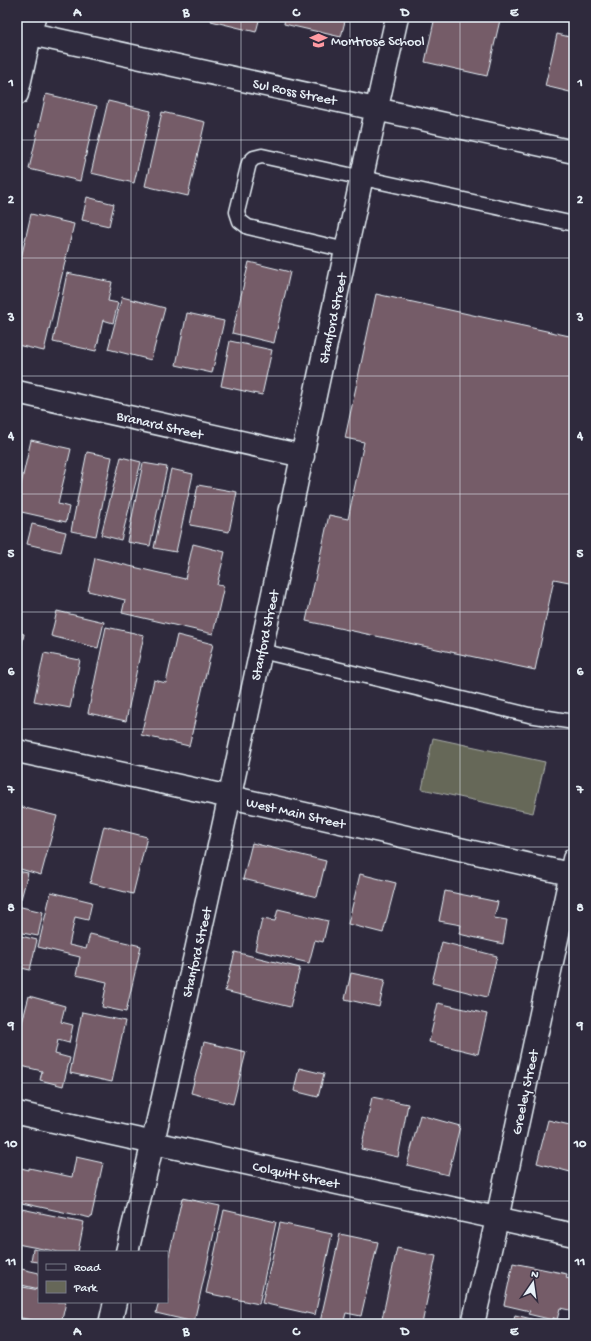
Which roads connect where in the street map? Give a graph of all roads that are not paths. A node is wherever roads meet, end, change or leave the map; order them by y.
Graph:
1 (397, 17) edge
2 (27, 27) edge
3 (17, 94) edge
4 (376, 109) junction
5 (574, 152) edge
6 (362, 178) junction
7 (574, 224) edge
8 (346, 250) junction
9 (17, 392) edge
10 (302, 456) junction
11 (261, 651) junction
12 (574, 722) edge
13 (17, 751) edge
14 (230, 797) junction
15 (573, 869) edge
16 (17, 1114) edge
17 (153, 1143) junction
18 (497, 1218) junction
19 (574, 1236) edge
20 (127, 1251) edge
21 (115, 1303) edge
22 (110, 1324) edge
23 (473, 1324) edge

1 - 4 street, Stanford Street
2 - 3 street
2 - 4 street, Sul Ross Street
4 - 5 street, Sul Ross Street
4 - 6 street, Stanford Street
6 - 7 lane
6 - 8 street, Stanford Street
6 - 8 lane
8 - 10 street, Stanford Street
9 - 10 street, Branard Street
10 - 11 street, Stanford Street
11 - 12 lane
11 - 14 street, Stanford Street
13 - 14 street, West Main Street
14 - 15 street, West Main Street
14 - 17 street, Stanford Street
15 - 18 street, Greeley Street
16 - 17 street, Colquitt Street
17 - 18 street, Colquitt Street
17 - 20 street, Stanford Street
18 - 19 street, Colquitt Street
18 - 23 street, Greeley Street
21 - 22 street

